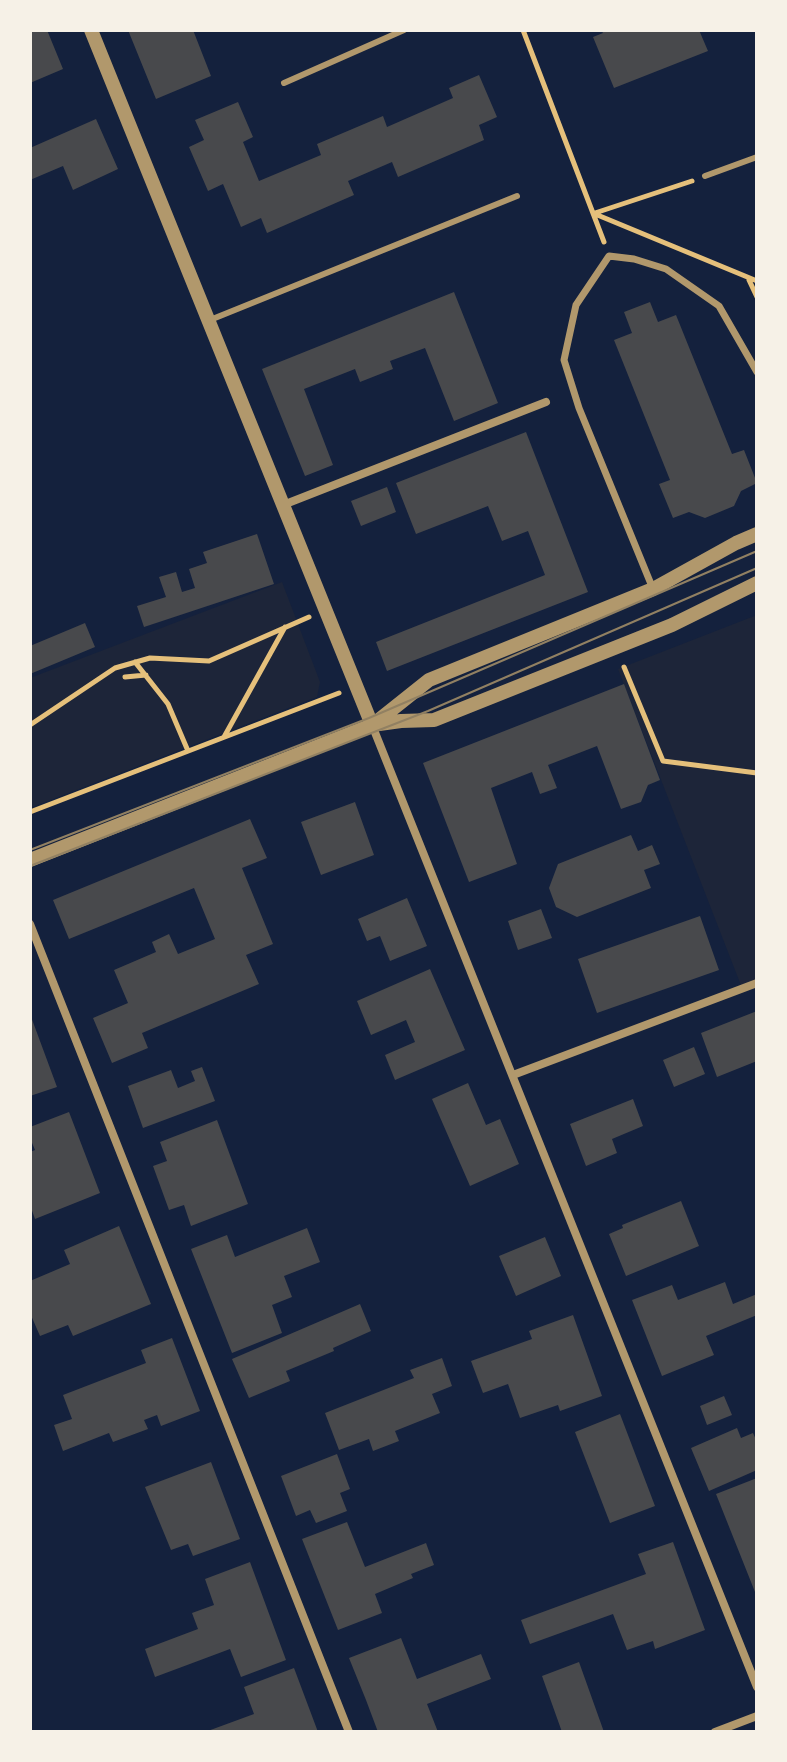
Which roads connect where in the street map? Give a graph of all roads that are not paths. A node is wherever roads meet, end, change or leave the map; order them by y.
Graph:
1 (91, 30) edge
2 (404, 30) edge
3 (387, 33) edge
4 (284, 83) dead end
5 (757, 157) edge
6 (705, 176) road end
7 (517, 196) dead end
8 (210, 320) junction
9 (757, 372) edge
10 (546, 402) dead end
11 (283, 505) junction
12 (757, 536) edge
13 (755, 584) edge
14 (653, 589) junction
15 (372, 725) junction
16 (30, 860) edge
17 (30, 924) edge
18 (757, 983) edge
19 (513, 1075) junction
20 (757, 1687) edge
21 (757, 1716) edge
22 (349, 1732) edge
23 (715, 1732) edge

1 - 8 street
2 - 3 lane
3 - 4 lane
5 - 6 lane
7 - 8 lane
8 - 11 street
9 - 14 street
10 - 11 street
11 - 15 street
12 - 14 street
13 - 15 street
14 - 15 street
15 - 16 street
15 - 19 street
17 - 22 street
18 - 19 street
19 - 20 street
21 - 23 street

